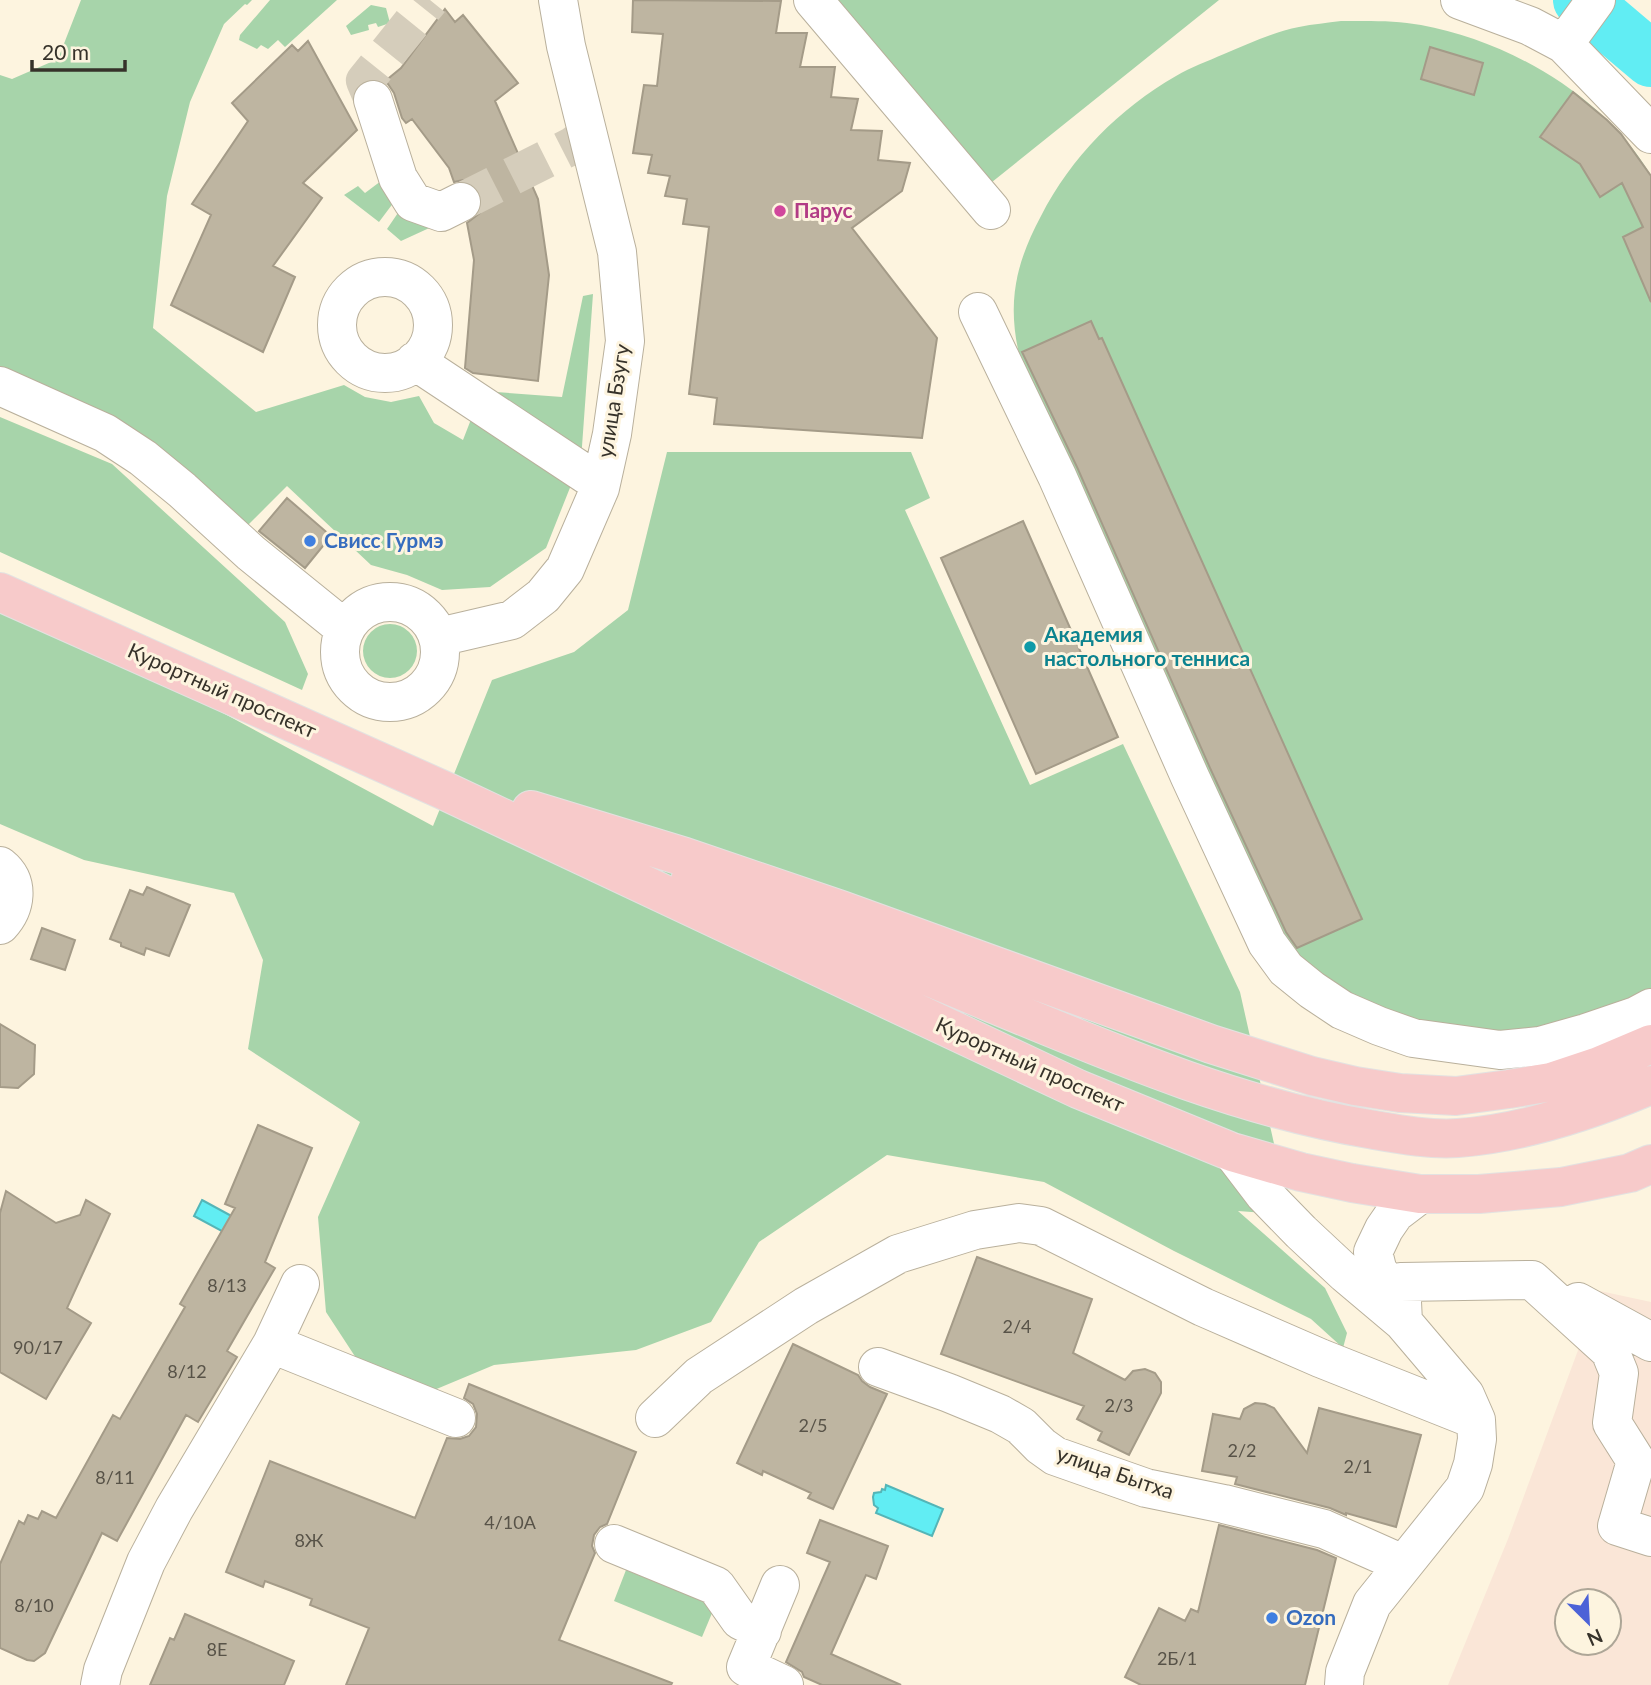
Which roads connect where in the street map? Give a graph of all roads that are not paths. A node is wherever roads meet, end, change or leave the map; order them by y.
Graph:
1 (558, 0) edge
2 (813, 0) edge
3 (1460, 0) edge
4 (1596, 0) edge
5 (1564, 44) junction
6 (373, 100) tunnel mouth
7 (1651, 134) edge
8 (461, 202) tunnel mouth
9 (991, 210) dead end
10 (978, 312) dead end
11 (415, 361) dead end
12 (0, 386) edge
13 (600, 488) junction
14 (0, 592) edge
15 (345, 629) junction
16 (439, 637) junction
17 (367, 697) junction
18 (336, 742) junction
19 (460, 792) junction
20 (0, 866) edge
21 (0, 925) edge
22 (1651, 1008) edge
23 (1651, 1044) edge
24 (1651, 1085) edge
25 (1232, 1152) junction
26 (1651, 1164) edge
27 (1420, 1194) junction
28 (1532, 1280) junction
29 (300, 1284) dead end
30 (1403, 1322) junction
31 (1651, 1342) edge
32 (272, 1344) junction
33 (878, 1367) dead end
34 (456, 1418) dead end
35 (654, 1418) dead end
36 (1476, 1420) junction
37 (1651, 1537) edge
38 (614, 1544) dead end
39 (1403, 1564) junction
40 (780, 1585) dead end
41 (762, 1631) junction
42 (100, 1685) edge
43 (784, 1685) edge
44 (1344, 1685) edge

1 - 13 street, улица Бзугу
2 - 9 street
3 - 5 street
4 - 5 street
5 - 7 street
6 - 8 street
10 - 22 street
11 - 13 street
12 - 15 street
13 - 16 street, улица Бзугу
14 - 18 main road, Курортный проспект
15 - 16 street
15 - 17 street
16 - 17 street
17 - 18 street
18 - 19 main road, Курортный проспект
19 - 23 main road
19 - 24 main road, Курортный проспект
19 - 25 main road, Курортный проспект
20 - 21 street
25 - 27 main road, Курортный проспект
25 - 30 street
26 - 27 main road, Курортный проспект
27 - 30 street
28 - 30 street
28 - 31 street
28 - 37 street
29 - 32 street
30 - 36 street
32 - 34 street
32 - 42 street
33 - 39 street, улица Бытха
35 - 36 street
36 - 39 street
38 - 41 street
39 - 44 street
40 - 41 street
41 - 43 street

